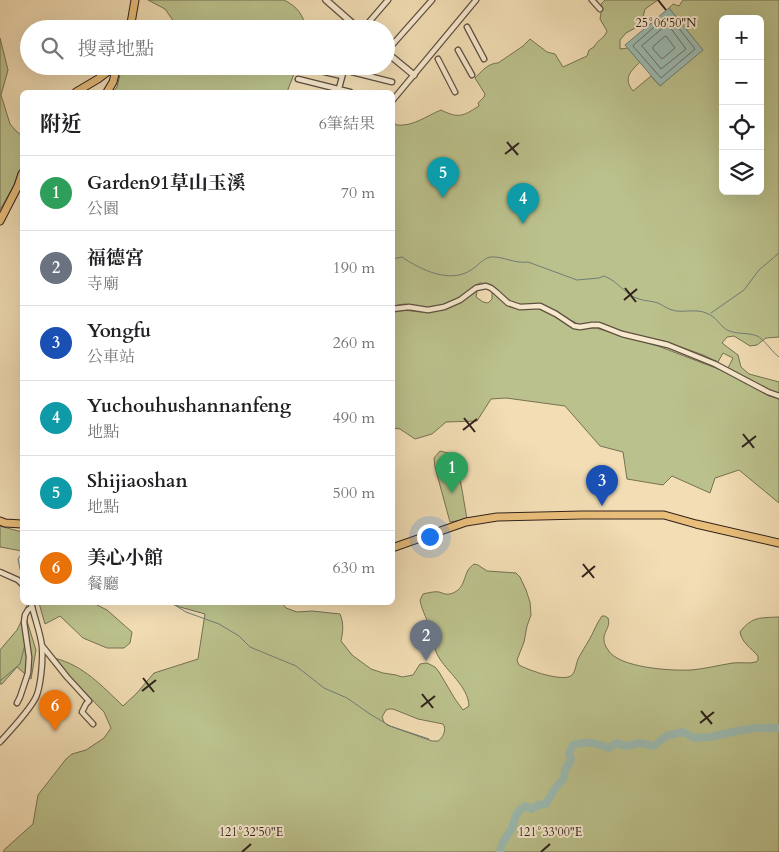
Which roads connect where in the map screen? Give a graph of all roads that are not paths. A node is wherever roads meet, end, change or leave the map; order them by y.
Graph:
1 (135, 0) edge
2 (326, 0) edge
3 (388, 0) edge
4 (432, 0) edge
5 (476, 0) edge
6 (592, 0) edge
7 (600, 9) dead end
8 (132, 20) edge
9 (347, 20) edge
10 (369, 20) edge
11 (467, 27) dead end
12 (395, 42) edge
13 (458, 50) dead end
14 (395, 59) edge
15 (484, 59) dead end
16 (438, 60) dead end
17 (414, 74) junction
18 (104, 75) edge
19 (114, 75) edge
20 (338, 75) edge
21 (368, 75) edge
22 (472, 75) dead end
23 (342, 76) joint
24 (298, 79) dead end
25 (392, 82) dead end
26 (80, 90) edge
27 (108, 90) edge
28 (335, 90) edge
29 (338, 90) edge
30 (455, 92) dead end
31 (395, 97) edge
32 (20, 179) edge
33 (0, 221) edge
34 (395, 309) edge
35 (779, 396) edge
36 (0, 521) edge
37 (20, 524) edge
38 (779, 543) edge
39 (395, 547) edge
40 (0, 572) edge
41 (20, 582) edge
42 (32, 605) edge
43 (42, 646) junction
44 (16, 703) dead end
45 (93, 724) dead end
46 (0, 742) edge

1 - 8 main road
2 - 9 street
3 - 10 street
4 - 12 street
5 - 17 street
6 - 7 street
11 - 15 street
13 - 22 street
14 - 17 street
16 - 30 street
17 - 31 street
18 - 26 main road
19 - 27 main road
20 - 23 street
21 - 25 street
23 - 29 street
24 - 28 street
32 - 33 main road
34 - 35 street
36 - 37 main road
38 - 39 main road
40 - 41 street
42 - 43 street
42 - 44 street
43 - 45 street
43 - 46 street

